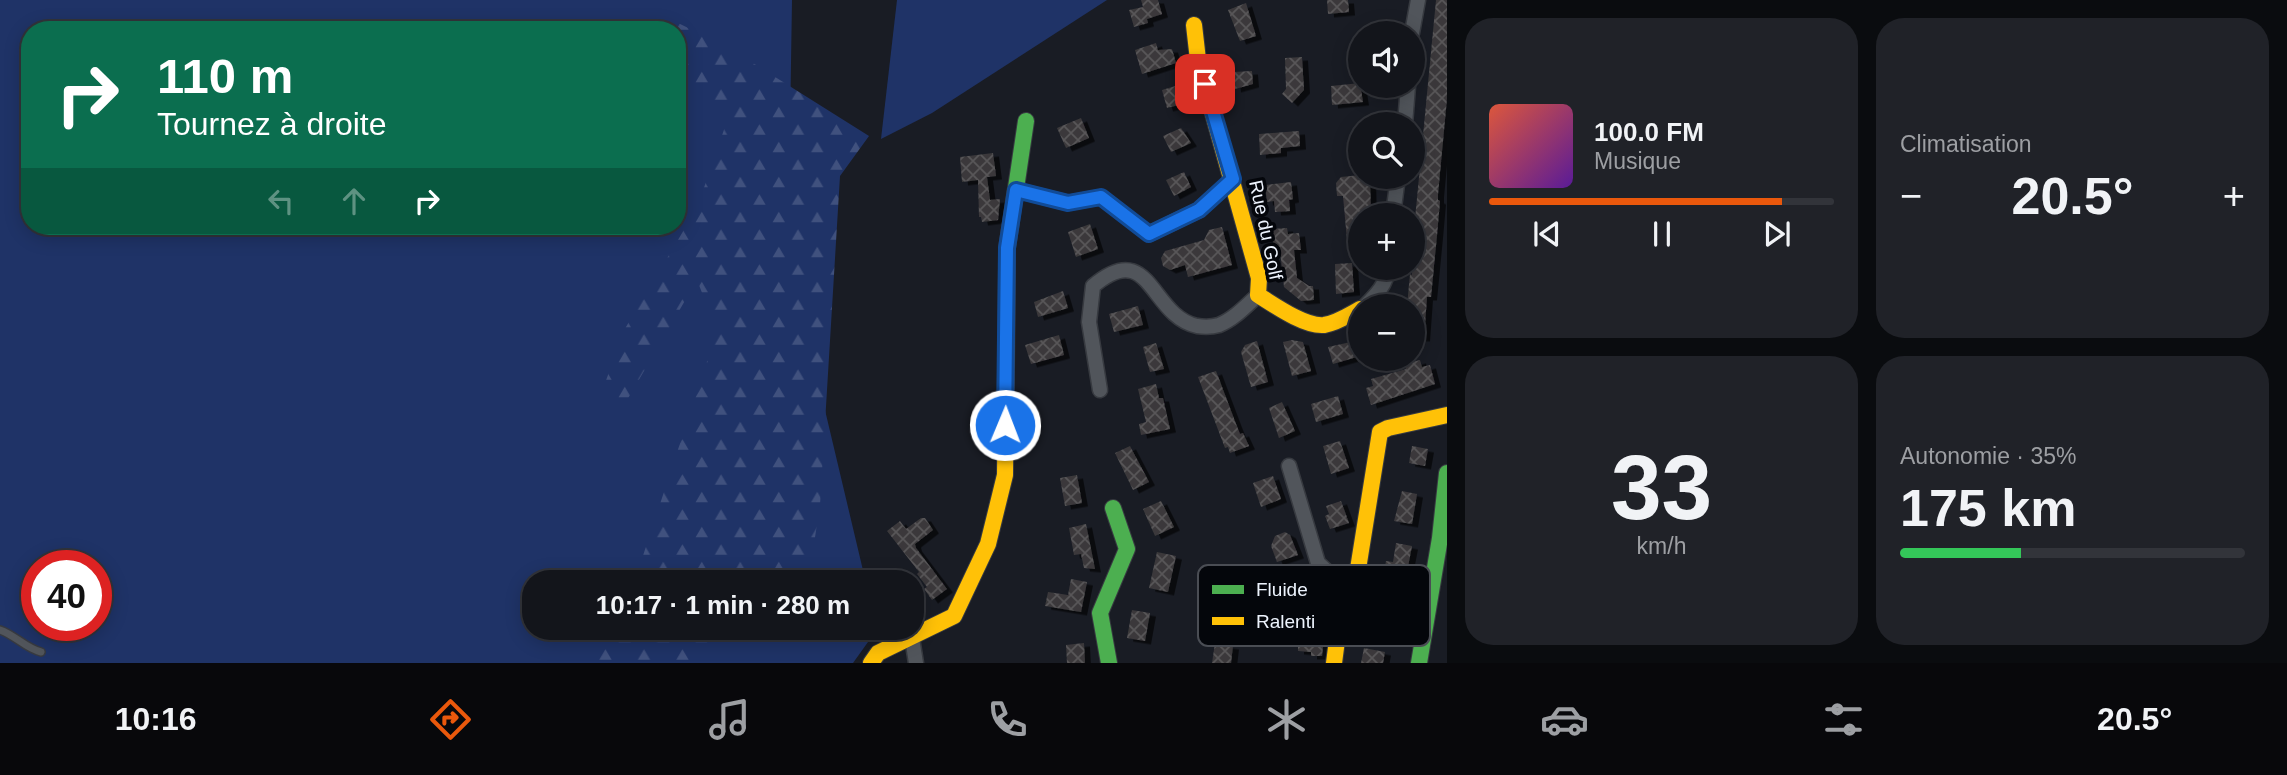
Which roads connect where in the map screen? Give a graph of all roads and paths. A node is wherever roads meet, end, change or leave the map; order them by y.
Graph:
1 (1418, 0) edge
2 (1414, 21) edge
3 (1194, 24) dead end
4 (1026, 121) dead end
5 (1233, 179) junction
6 (1016, 190) junction
7 (1258, 295) junction
8 (1348, 315) edge
9 (1100, 390) dead end
10 (1447, 415) edge
11 (1289, 466) dead end
12 (1447, 473) edge
13 (1112, 508) dead end
14 (1320, 565) edge
15 (1359, 565) edge
16 (1430, 598) edge
17 (0, 630) edge
18 (924, 632) edge
19 (907, 640) edge
20 (912, 640) edge
21 (41, 652) dead end
22 (871, 663) edge
23 (916, 663) edge
24 (1109, 663) edge

1 - 2 street
3 - 5 street, Rue du Golf
4 - 6 street
5 - 6 street
5 - 7 street, Rue du Golf
6 - 18 street
7 - 8 street, Rue du Golf
7 - 9 street
10 - 15 street
11 - 14 street
12 - 16 street
13 - 24 street
17 - 21 lane
19 - 22 street
20 - 23 street

